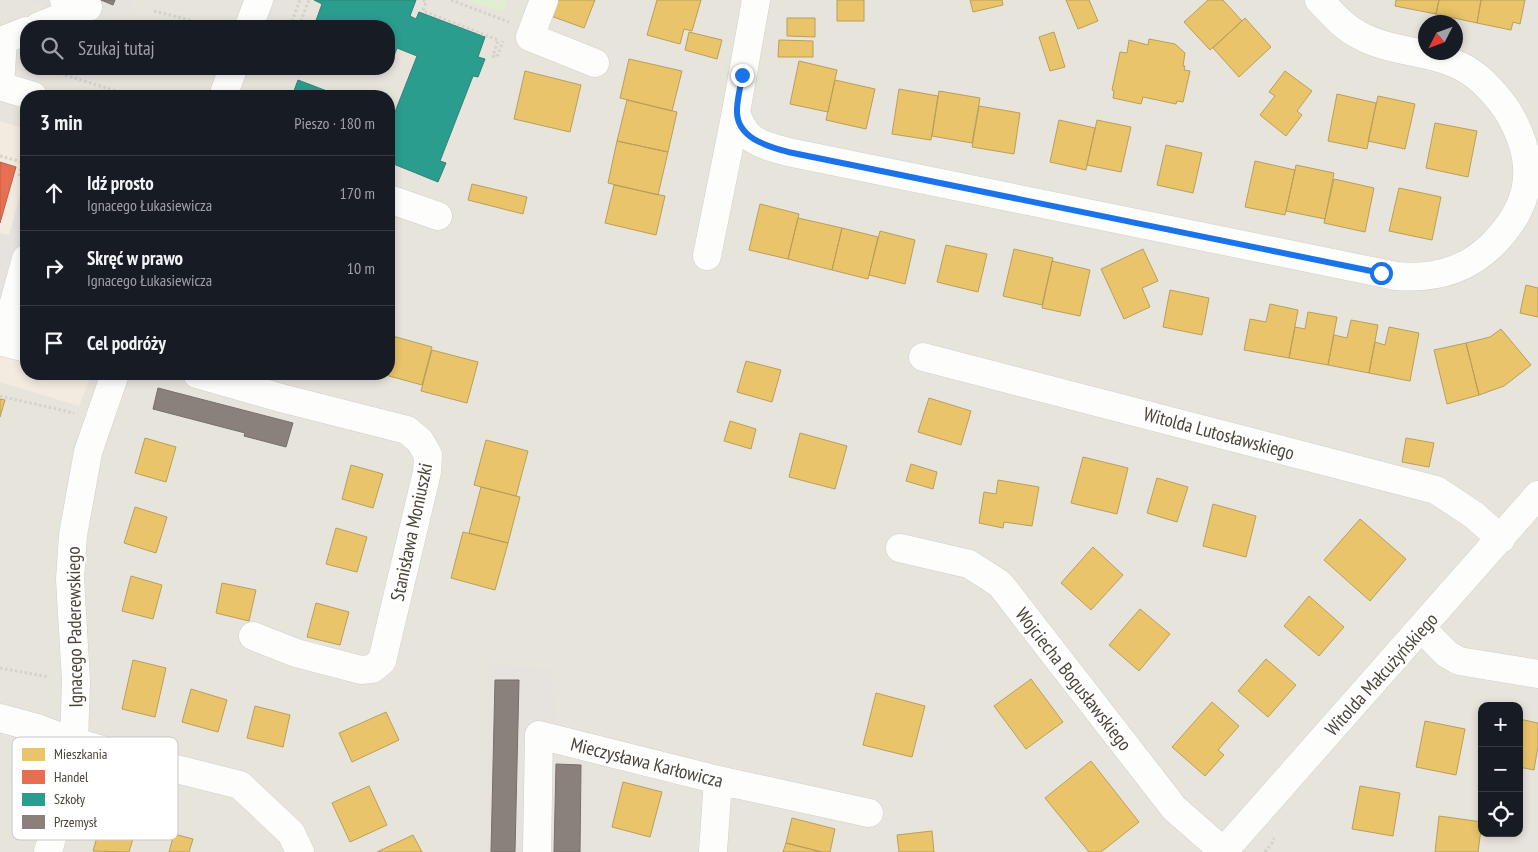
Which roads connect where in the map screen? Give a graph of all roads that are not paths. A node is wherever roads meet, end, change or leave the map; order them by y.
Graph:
1 (64, 0) edge
2 (259, 0) edge
3 (544, 0) edge
4 (756, 0) edge
5 (1319, 0) edge
6 (54, 20) edge
7 (251, 20) edge
8 (20, 33) edge
9 (595, 63) dead end
10 (231, 75) edge
11 (0, 86) edge
12 (225, 90) edge
13 (20, 92) edge
14 (736, 112) junction
15 (395, 201) edge
16 (438, 216) dead end
17 (707, 256) dead end
18 (20, 281) edge
19 (20, 346) edge
20 (922, 357) dead end
21 (113, 380) edge
22 (218, 380) edge
23 (1538, 495) edge
24 (1501, 539) junction
25 (900, 548) dead end
26 (1422, 628) junction
27 (253, 636) dead end
28 (1538, 674) edge
29 (0, 718) edge
30 (61, 737) edge
31 (74, 737) edge
32 (178, 770) edge
33 (718, 780) junction
34 (870, 813) dead end
35 (300, 852) edge
36 (537, 852) edge
37 (713, 852) edge
38 (1223, 852) edge

1 - 6 street
2 - 7 street
3 - 9 street
4 - 14 street
5 - 14 street
8 - 11 street
10 - 12 street
11 - 13 street
14 - 17 street
15 - 16 street
18 - 19 street
20 - 24 street, Witolda Lutosławskiego
21 - 31 street, Ignacego Paderewskiego
22 - 27 street, Stanisława Moniuszki
23 - 24 street, Witolda Małcużyńskiego
24 - 26 street, Witolda Małcużyńskiego
25 - 38 street, Wojciecha Bogusławskiego
26 - 28 street
26 - 38 street, Witolda Małcużyńskiego
29 - 30 street
32 - 35 street
33 - 34 street, Mieczysława Karłowicza
33 - 36 street, Mieczysława Karłowicza
33 - 37 street

